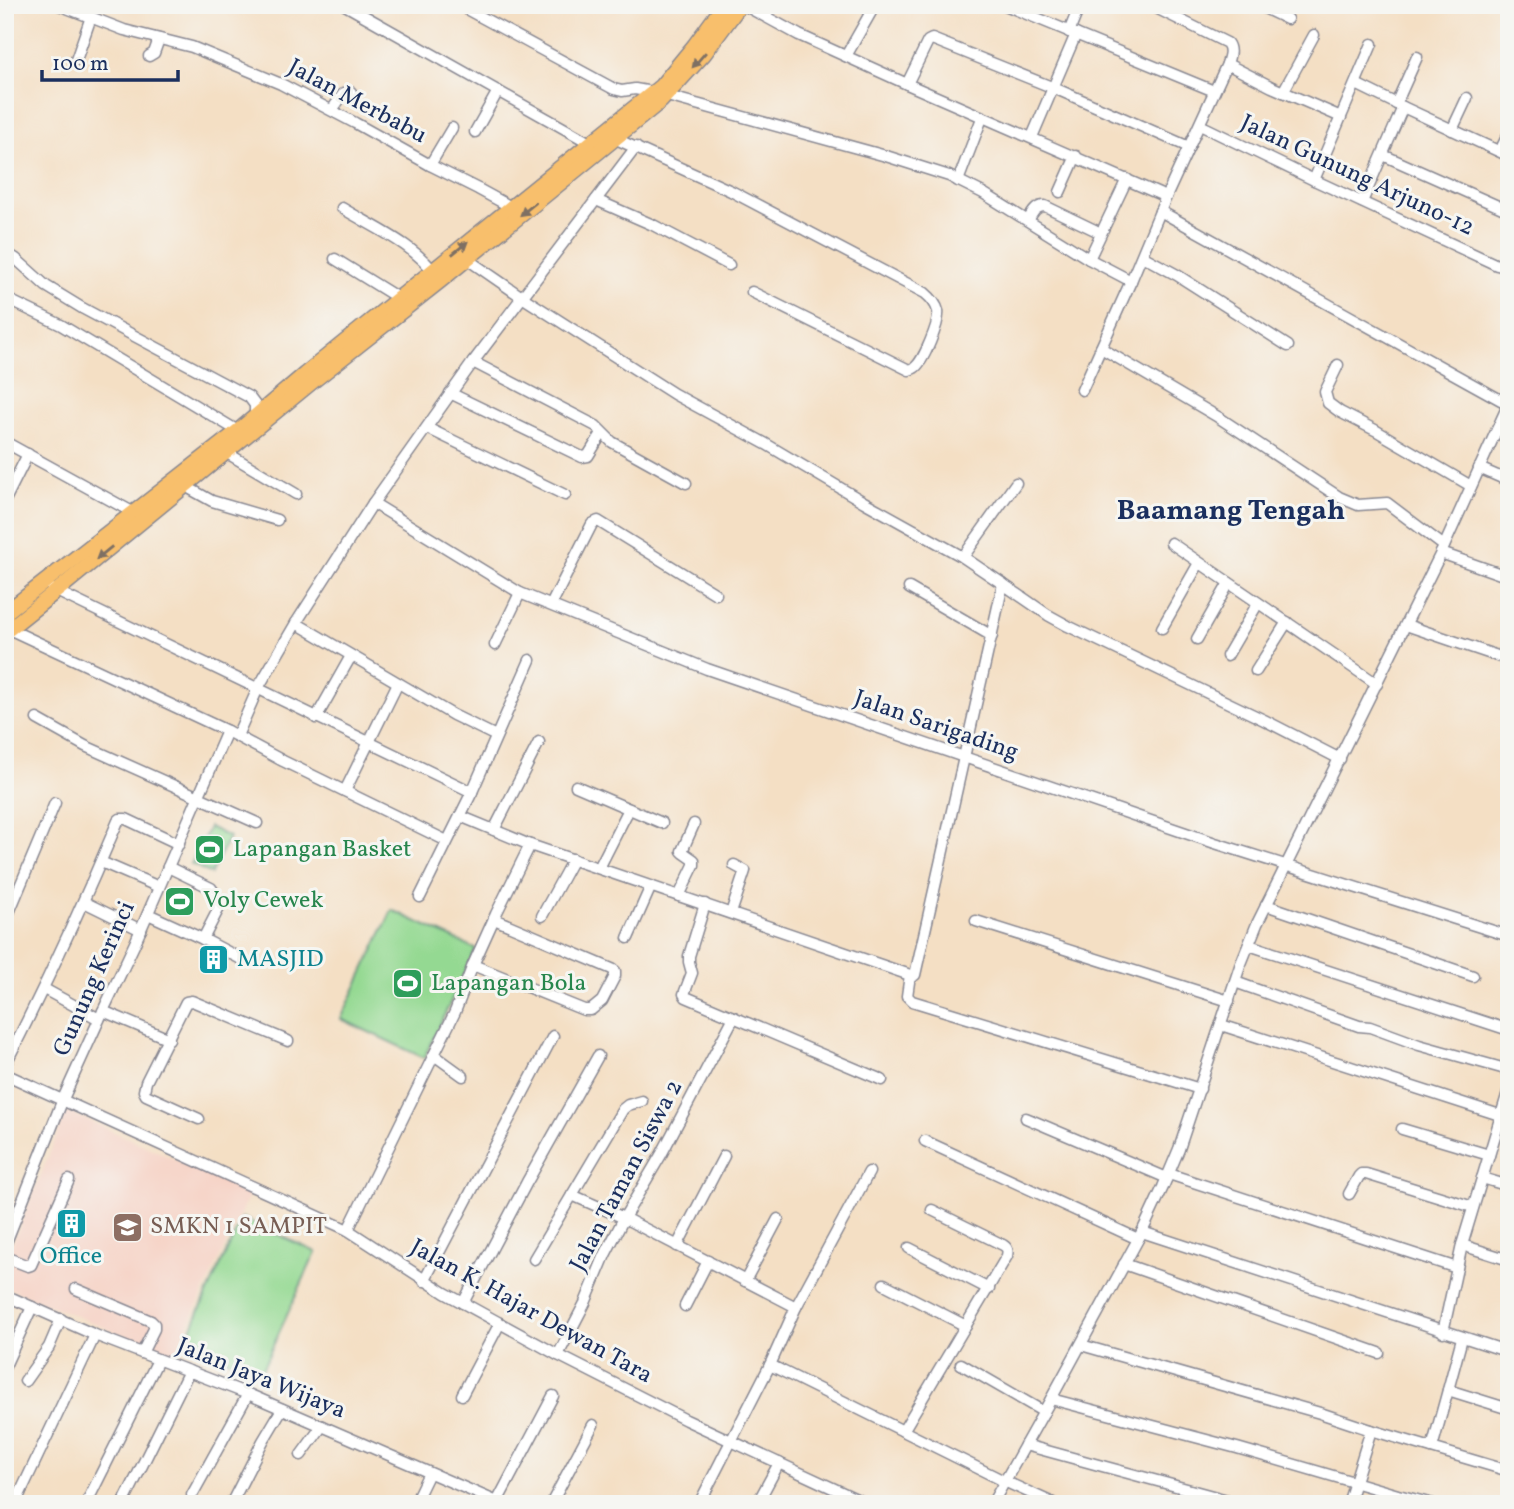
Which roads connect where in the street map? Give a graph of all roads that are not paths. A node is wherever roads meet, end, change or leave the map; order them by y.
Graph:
1 (59, 5) edge
2 (345, 5) edge
3 (459, 5) edge
4 (724, 5) edge
5 (742, 5) edge
6 (875, 5) edge
7 (1005, 5) edge
8 (1080, 5) edge
9 (1150, 5) edge
10 (1258, 5) edge
11 (91, 17) junction
12 (1287, 19) dead end
13 (1073, 33) junction
14 (1314, 36) dead end
15 (159, 39) junction
16 (1372, 44) dead end
17 (846, 56) junction
18 (149, 57) dead end
19 (1417, 57) dead end
20 (76, 60) dead end
21 (1227, 64) junction
22 (1356, 84) junction
23 (907, 85) junction
24 (1054, 88) junction
25 (498, 91) junction
26 (1214, 91) junction
27 (351, 92) dead end
28 (1283, 92) junction
29 (660, 94) junction
30 (1467, 98) dead end
31 (1400, 106) junction
32 (332, 110) junction
33 (1341, 117) junction
34 (982, 118) junction
35 (1200, 125) junction
36 (452, 128) dead end
37 (1452, 130) junction
38 (475, 132) dead end
39 (1509, 133) edge
40 (1032, 137) junction
41 (614, 138) junction
42 (590, 143) junction
43 (636, 147) junction
44 (1189, 147) junction
45 (1504, 154) edge
46 (1383, 155) junction
47 (1076, 156) junction
48 (430, 165) junction
49 (554, 179) junction
50 (1127, 179) junction
51 (1314, 180) junction
52 (958, 181) junction
53 (1060, 192) dead end
54 (1166, 197) junction
55 (596, 200) junction
56 (1363, 202) junction
57 (511, 207) junction
58 (341, 208) dead end
59 (1160, 211) junction
60 (1509, 211) edge
61 (1028, 220) junction
62 (1101, 233) junction
63 (5, 252) edge
64 (1142, 256) junction
65 (335, 259) dead end
66 (467, 259) junction
67 (1088, 259) junction
68 (1509, 263) edge
69 (729, 265) dead end
70 (436, 276) junction
71 (1131, 281) junction
72 (752, 292) dead end
73 (522, 297) junction
74 (398, 298) junction
75 (9, 300) dead end
76 (1288, 346) dead end
77 (1101, 348) junction
78 (473, 362) junction
79 (1338, 365) dead end
80 (1082, 390) dead end
81 (450, 393) junction
82 (1508, 403) edge
83 (255, 417) junction
84 (427, 428) junction
85 (238, 431) junction
86 (602, 433) junction
87 (5, 442) edge
88 (227, 453) junction
89 (28, 454) junction
90 (1479, 468) junction
91 (1509, 481) edge
92 (686, 483) dead end
93 (1016, 483) dead end
94 (185, 486) junction
95 (1471, 486) junction
96 (296, 494) dead end
97 (565, 495) dead end
98 (5, 500) edge
99 (157, 502) junction
100 (373, 503) junction
101 (134, 513) junction
102 (277, 520) dead end
103 (1171, 543) dead end
104 (1443, 549) junction
105 (963, 557) junction
106 (1199, 562) junction
107 (1509, 578) edge
108 (44, 582) junction
109 (1230, 583) junction
110 (1003, 584) junction
111 (909, 588) dead end
112 (56, 592) junction
113 (520, 593) junction
114 (716, 594) dead end
115 (1258, 603) junction
116 (551, 606) junction
117 (5, 613) edge
118 (1287, 622) junction
119 (296, 623) junction
120 (1406, 625) junction
121 (1162, 628) dead end
122 (7, 630) edge
123 (992, 636) junction
124 (1197, 639) dead end
125 (495, 645) dead end
126 (351, 656) junction
127 (1227, 656) dead end
128 (530, 660) dead end
129 (1509, 660) edge
130 (1256, 671) dead end
131 (398, 683) junction
132 (1377, 684) junction
133 (257, 688) junction
134 (316, 718) junction
135 (37, 719) dead end
136 (232, 734) junction
137 (496, 736) junction
138 (539, 741) dead end
139 (368, 743) junction
140 (964, 757) junction
141 (1340, 759) junction
142 (576, 786) dead end
143 (345, 790) junction
144 (472, 792) junction
145 (198, 797) junction
146 (55, 803) dead end
147 (629, 809) junction
148 (460, 816) junction
149 (257, 823) dead end
150 (662, 823) dead end
151 (694, 824) dead end
152 (494, 830) junction
153 (447, 841) junction
154 (179, 844) junction
155 (530, 845) junction
156 (573, 859) junction
157 (101, 862) junction
158 (734, 865) dead end
159 (1286, 866) junction
160 (168, 867) junction
161 (599, 868) junction
162 (651, 886) junction
163 (159, 887) junction
164 (680, 895) junction
165 (420, 897) dead end
166 (84, 902) junction
167 (705, 904) junction
168 (1266, 905) junction
169 (731, 913) junction
170 (148, 914) junction
171 (542, 916) dead end
172 (494, 919) junction
173 (976, 921) dead end
174 (5, 922) edge
175 (141, 930) junction
176 (1509, 936) edge
177 (628, 938) dead end
178 (204, 939) junction
179 (1249, 944) junction
180 (243, 960) dead end
181 (473, 965) junction
182 (910, 975) junction
183 (1473, 976) dead end
184 (1235, 982) junction
185 (44, 989) junction
186 (1229, 1001) junction
187 (101, 1015) junction
188 (734, 1017) junction
189 (1221, 1025) junction
190 (1509, 1030) edge
191 (552, 1036) dead end
192 (169, 1039) junction
193 (288, 1041) dead end
194 (435, 1055) junction
195 (598, 1056) dead end
196 (5, 1065) edge
197 (1509, 1070) edge
198 (5, 1074) edge
199 (463, 1076) dead end
200 (882, 1080) dead end
201 (1200, 1089) junction
202 (1509, 1089) edge
203 (63, 1100) junction
204 (642, 1101) dead end
205 (1504, 1116) edge
206 (199, 1118) dead end
207 (1026, 1118) dead end
208 (1402, 1129) dead end
209 (925, 1141) dead end
210 (1489, 1155) junction
211 (724, 1156) dead end
212 (869, 1172) dead end
213 (1168, 1176) junction
214 (1482, 1178) junction
215 (69, 1180) dead end
216 (1509, 1186) edge
217 (1349, 1194) dead end
218 (572, 1195) junction
219 (1473, 1207) junction
220 (932, 1210) dead end
221 (624, 1218) junction
222 (778, 1219) dead end
223 (348, 1230) junction
224 (1140, 1236) junction
225 (5, 1245) edge
226 (1462, 1245) junction
227 (677, 1246) junction
228 (909, 1248) dead end
229 (5, 1257) edge
230 (534, 1259) dead end
231 (1509, 1260) edge
232 (708, 1261) junction
233 (1124, 1264) junction
234 (1457, 1268) junction
235 (424, 1280) junction
236 (746, 1281) junction
237 (884, 1284) dead end
238 (76, 1289) dead end
239 (989, 1289) junction
240 (5, 1295) edge
241 (463, 1303) junction
242 (685, 1306) dead end
243 (32, 1307) junction
244 (796, 1307) junction
245 (61, 1319) junction
246 (500, 1323) junction
247 (966, 1326) junction
248 (1443, 1332) junction
249 (94, 1335) junction
250 (1462, 1338) junction
251 (1081, 1345) junction
252 (1509, 1352) edge
253 (142, 1353) junction
254 (1379, 1353) dead end
255 (558, 1355) junction
256 (158, 1360) junction
257 (961, 1364) dead end
258 (769, 1365) junction
259 (5, 1366) edge
260 (189, 1371) junction
261 (26, 1381) dead end
262 (1448, 1390) junction
263 (248, 1394) junction
264 (462, 1395) dead end
265 (553, 1396) dead end
266 (1051, 1399) junction
267 (282, 1409) junction
268 (1509, 1409) edge
269 (1044, 1412) junction
270 (593, 1425) dead end
271 (322, 1426) junction
272 (1371, 1430) junction
273 (903, 1431) junction
274 (732, 1441) junction
275 (1025, 1445) junction
276 (1432, 1448) junction
277 (301, 1455) dead end
278 (779, 1463) junction
279 (1509, 1471) edge
280 (429, 1473) junction
281 (1004, 1481) junction
282 (1355, 1483) junction
283 (471, 1491) junction
284 (192, 1495) dead end
285 (499, 1503) edge
286 (15, 1504) edge
287 (86, 1504) edge
288 (123, 1504) edge
289 (231, 1504) edge
290 (414, 1504) edge
291 (465, 1504) edge
292 (551, 1504) edge
293 (699, 1504) edge
294 (757, 1504) edge
295 (867, 1504) edge
296 (992, 1504) edge
297 (1055, 1504) edge
298 (1242, 1504) edge
299 (1348, 1504) edge
300 (1433, 1504) edge

1 - 11 street, Jalan Merbabu
2 - 25 street
3 - 29 street
4 - 29 main road
5 - 17 street
5 -> 29 main road
6 - 17 street
7 - 13 street
8 - 13 street
9 - 21 street
10 - 12 street
11 - 15 street, Jalan Merbabu
11 - 20 street
13 - 24 street
13 - 26 street
14 - 28 street
15 - 18 street
15 - 32 street, Jalan Merbabu
16 - 22 street
17 - 23 street
19 - 31 street
21 - 26 street
21 - 28 street
22 - 31 street
22 - 33 street
23 - 24 street
23 - 34 street
24 - 40 street
24 - 44 street
25 - 38 street
25 - 42 street
26 - 35 street
27 - 32 street
28 - 33 street
29 - 41 main road
29 - 42 main road
29 - 52 street
30 - 37 street
31 - 37 street
31 - 46 street
32 - 48 street, Jalan Merbabu
33 - 51 street
34 - 40 street
34 - 52 street
35 - 44 street
35 - 51 street, Jalan Gunung Arjuno-12
36 - 48 street
37 - 45 street
39 - 45 street
40 - 47 street
41 - 43 street
41 - 49 main road
42 - 49 main road
43 - 55 street, Gunung Kerinci
43 - 72 street
44 - 54 street
46 - 56 street
46 - 60 street
47 - 50 street
47 - 53 street
48 - 57 street, Jalan Merbabu
49 - 57 main road
49 -> 66 main road
50 - 54 street
50 - 62 street
51 - 56 street, Jalan Gunung Arjuno-12
52 - 61 street
54 - 59 street
55 - 69 street
55 - 73 street, Gunung Kerinci
56 - 68 street, Jalan Gunung Arjuno-12
70 -> 57 main road
58 - 70 street
59 - 64 street
59 - 82 street
61 - 62 street
61 - 67 street
62 - 67 street
63 - 83 street
64 - 71 street
64 - 76 street
65 - 74 street
66 - 70 main road
66 - 73 street
67 - 71 street
70 - 74 main road
70 - 88 main road
71 - 77 street
73 - 78 street, Gunung Kerinci
73 - 105 street
74 - 83 main road
75 - 85 street
77 - 80 street
77 - 104 street
78 - 81 street, Gunung Kerinci
78 - 86 street
79 - 95 street
81 - 84 street, Gunung Kerinci
81 - 86 street
82 - 90 street
83 - 85 main road
84 - 97 street
84 - 100 street, Gunung Kerinci
85 - 99 main road
86 - 92 street
87 - 89 street
88 - 94 main road
88 - 96 street
89 - 98 street
89 - 101 street
90 - 91 street
90 - 95 street
93 - 105 street
94 - 99 main road
94 - 102 street
95 - 104 street
99 - 101 main road
99 -> 112 main road
100 - 113 street, Jalan Sarigading
100 - 119 street, Gunung Kerinci
101 - 108 main road
103 - 106 street
104 - 107 street
104 - 120 street
105 - 110 street
106 - 109 street
106 - 121 street
108 - 112 street
108 - 117 main road
109 - 115 street
109 - 124 street
110 - 123 street
110 - 141 street
111 - 123 street
112 - 122 main road
112 - 133 street
113 - 116 street, Jalan Sarigading
113 - 125 street
114 - 116 street
115 - 118 street
115 - 127 street
116 - 140 street, Jalan Sarigading
118 - 130 street
118 - 132 street
119 - 126 street
119 - 133 street, Gunung Kerinci
120 - 129 street
120 - 132 street
122 - 136 street
123 - 140 street
126 - 131 street
126 - 134 street
128 - 137 street
131 - 137 street
131 - 139 street
132 - 141 street
133 - 134 street
133 - 136 street, Gunung Kerinci
134 - 139 street
135 - 145 street
136 - 143 street
136 - 145 street, Gunung Kerinci
137 - 144 street
138 - 152 street
139 - 143 street
139 - 144 street
140 - 159 street, Jalan Sarigading
140 - 182 street
141 - 159 street
142 - 147 street
143 - 153 street
144 - 148 street
145 - 149 street
145 - 154 street, Gunung Kerinci
146 - 174 street
147 - 150 street
147 - 161 street
148 - 152 street
148 - 153 street
151 - 164 street
152 - 155 street
153 - 165 street
154 - 157 street
154 - 160 street, Gunung Kerinci
155 - 156 street
155 - 172 street
156 - 161 street
156 - 171 street
157 - 163 street
157 - 166 street
158 - 169 street
159 - 168 street
159 - 176 street, Jalan Sarigading
160 - 163 street, Gunung Kerinci
160 - 178 street
161 - 162 street
162 - 164 street
162 - 177 street
163 - 170 street, Gunung Kerinci
164 - 167 street
166 - 175 street
166 - 185 street
167 - 169 street
167 - 188 street
168 - 179 street
168 - 183 street
169 - 182 street
170 - 175 street, Gunung Kerinci
170 - 178 street
172 - 181 street
172 - 181 street
173 - 186 street
175 - 187 street, Gunung Kerinci
178 - 180 street
179 - 184 street
179 - 190 street
181 - 194 street
182 - 201 street
184 - 186 street
184 - 197 street
185 - 187 street
185 - 196 street
186 - 189 street
187 - 192 street
187 - 203 street, Gunung Kerinci
188 - 200 street
188 - 221 street, Jalan Taman Siswa 2
189 - 201 street
189 - 205 street
191 - 235 street
192 - 193 street
192 - 206 street
194 - 199 street
194 - 223 street
195 - 241 street
198 - 203 street, Jalan K. Hajar Dewan Tara
201 - 213 street
202 - 205 street
203 - 223 street, Jalan K. Hajar Dewan Tara
203 - 225 street, Gunung Kerinci
204 - 218 street
205 - 210 street
207 - 213 street
208 - 210 street
209 - 224 street
210 - 214 street
211 - 227 street
212 - 244 street
213 - 224 street
213 - 234 street
214 - 216 street
214 - 219 street
215 - 229 street
217 - 219 street
218 - 221 street
218 - 230 street
219 - 226 street
220 - 239 street
221 - 227 street
221 - 255 street, Jalan Taman Siswa 2
222 - 236 street
223 - 235 street, Jalan K. Hajar Dewan Tara
224 - 233 street
224 - 248 street
226 - 231 street
226 - 234 street
227 - 232 street
228 - 239 street
232 - 236 street
232 - 242 street
233 - 251 street
233 - 254 street
234 - 248 street
235 - 241 street, Jalan K. Hajar Dewan Tara
236 - 244 street
237 - 247 street
238 - 253 street
239 - 247 street
240 - 243 street, Jalan Jaya Wijaya
241 - 246 street, Jalan K. Hajar Dewan Tara
243 - 245 street, Jalan Jaya Wijaya
243 - 259 street
244 - 258 street
245 - 249 street, Jalan Jaya Wijaya
245 - 261 street
246 - 255 street, Jalan K. Hajar Dewan Tara
246 - 264 street
247 - 273 street
248 - 250 street
249 - 253 street, Jalan Jaya Wijaya
249 - 286 street
250 - 252 street
250 - 262 street
251 - 266 street
251 - 272 street
253 - 256 street, Jalan Jaya Wijaya
255 - 274 street, Jalan K. Hajar Dewan Tara
256 - 260 street, Jalan Jaya Wijaya
256 - 287 street
257 - 269 street
258 - 273 street
258 - 274 street
260 - 263 street, Jalan Jaya Wijaya
260 - 288 street
262 - 268 street
262 - 276 street
263 - 267 street, Jalan Jaya Wijaya
263 - 284 street
265 - 285 street
266 - 269 street
266 - 282 street
267 - 271 street, Jalan Jaya Wijaya
267 - 289 street
269 - 275 street
270 - 292 street
271 - 277 street
271 - 280 street, Jalan Jaya Wijaya
272 - 276 street
272 - 282 street
273 - 281 street
274 - 278 street, Jalan K. Hajar Dewan Tara
274 - 293 street
275 - 281 street
275 - 298 street
276 - 279 street
278 - 294 street
278 - 295 street, Jalan K. Hajar Dewan Tara
280 - 283 street, Jalan Jaya Wijaya
280 - 290 street
281 - 296 street
281 - 297 street
282 - 299 street
282 - 300 street
283 - 285 street, Jalan Jaya Wijaya
283 - 291 street

